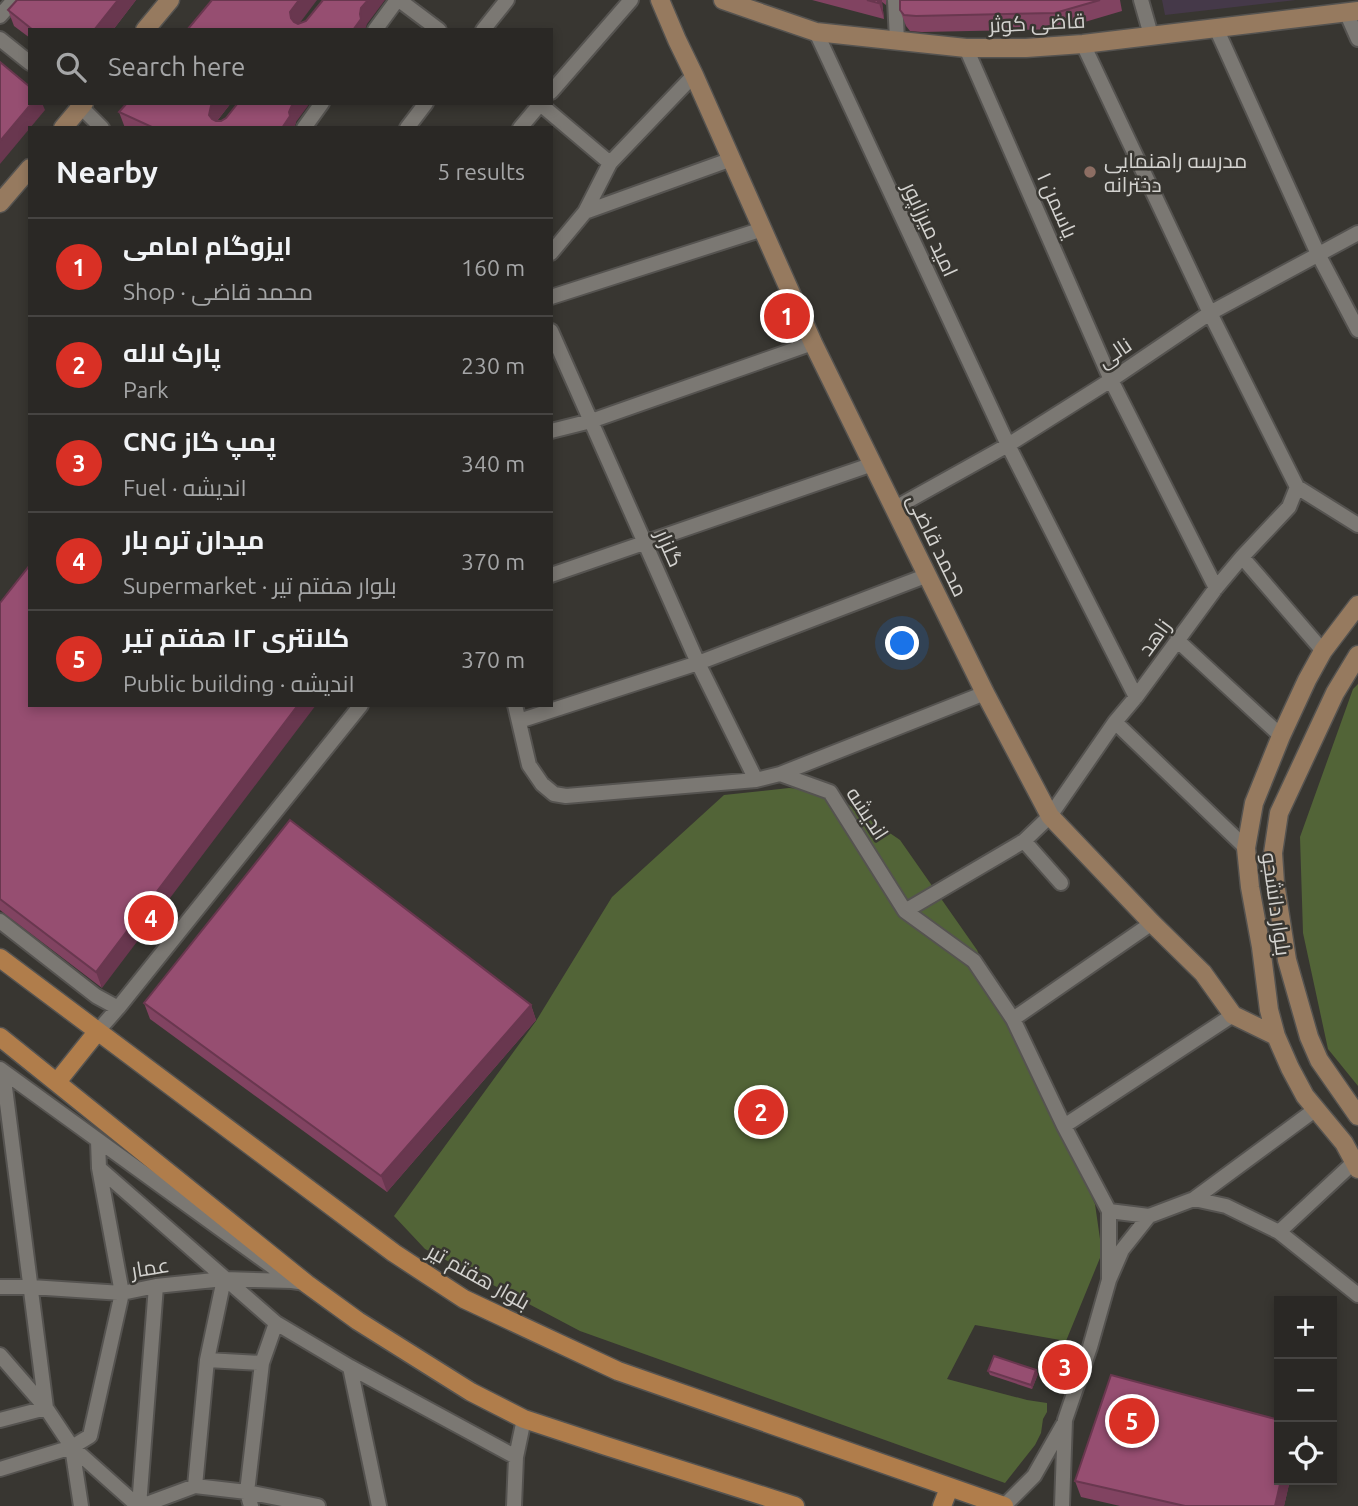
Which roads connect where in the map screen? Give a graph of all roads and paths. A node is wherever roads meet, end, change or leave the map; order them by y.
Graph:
1 (14, 0) edge
2 (170, 0) edge
3 (398, 0) edge
4 (507, 0) edge
5 (631, 0) edge
6 (660, 0) edge
7 (723, 0) edge
8 (895, 0) edge
9 (1141, 0) edge
10 (1352, 12) edge
11 (0, 16) edge
12 (147, 28) edge
13 (377, 28) edge
14 (436, 28) edge
15 (486, 28) edge
16 (1216, 28) junction
17 (816, 32) junction
18 (1151, 35) junction
19 (0, 39) edge
20 (1358, 39) edge
21 (897, 40) junction
22 (1083, 44) junction
23 (966, 48) junction
24 (28, 62) edge
25 (694, 75) junction
26 (553, 90) edge
27 (80, 105) edge
28 (82, 105) edge
29 (320, 105) edge
30 (424, 105) edge
31 (539, 105) edge
32 (541, 105) edge
33 (64, 126) edge
34 (101, 126) edge
35 (305, 126) edge
36 (409, 126) edge
37 (522, 126) edge
38 (732, 159) junction
39 (610, 163) junction
40 (28, 169) edge
41 (0, 203) edge
42 (585, 212) junction
43 (763, 229) junction
44 (1358, 233) edge
45 (553, 251) edge
46 (1318, 254) junction
47 (553, 296) edge
48 (1210, 313) junction
49 (1358, 330) edge
50 (553, 336) edge
51 (813, 342) junction
52 (1111, 380) junction
53 (591, 421) junction
54 (553, 430) edge
55 (1009, 444) junction
56 (873, 464) junction
57 (1297, 487) junction
58 (895, 508) junction
59 (1358, 525) edge
60 (645, 543) junction
61 (1242, 557) junction
62 (553, 574) edge
63 (928, 575) junction
64 (1216, 588) junction
65 (1358, 605) edge
66 (1177, 640) junction
67 (1324, 651) junction
68 (1358, 655) edge
69 (698, 663) junction
70 (985, 693) junction
71 (1136, 697) junction
72 (358, 707) edge
73 (516, 707) edge
74 (519, 721) junction
75 (1115, 722) junction
76 (1281, 736) junction
77 (780, 774) junction
78 (755, 780) junction
79 (1049, 816) junction
80 (1024, 841) junction
81 (1246, 848) junction
82 (1061, 883) dead end
83 (905, 911) junction
84 (0, 921) edge
85 (1152, 923) junction
86 (0, 958) edge
87 (118, 1008) junction
88 (1233, 1016) junction
89 (1013, 1019) junction
90 (97, 1032) junction
91 (1276, 1036) junction
92 (0, 1037) edge
93 (1, 1070) edge
94 (57, 1082) junction
95 (1316, 1110) junction
96 (1358, 1115) edge
97 (1065, 1126) junction
98 (98, 1141) junction
99 (1356, 1166) edge
100 (99, 1168) junction
101 (1194, 1199) junction
102 (1109, 1211) junction
103 (1149, 1216) junction
104 (1279, 1232) junction
105 (224, 1279) junction
106 (1108, 1280) junction
107 (299, 1282) junction
108 (156, 1286) junction
109 (0, 1287) edge
110 (32, 1287) junction
111 (122, 1293) junction
112 (1358, 1295) edge
113 (276, 1323) junction
114 (0, 1355) edge
115 (207, 1360) junction
116 (262, 1363) junction
117 (350, 1367) junction
118 (46, 1408) junction
119 (524, 1419) junction
120 (0, 1420) edge
121 (1065, 1420) junction
122 (72, 1447) junction
123 (516, 1457) junction
124 (0, 1469) edge
125 (195, 1486) junction
126 (949, 1488) junction
127 (249, 1499) edge
128 (81, 1506) edge
129 (139, 1506) edge
130 (318, 1506) edge
131 (379, 1506) edge
132 (514, 1506) edge
133 (795, 1506) edge
134 (942, 1506) edge
135 (1004, 1506) edge
136 (1062, 1506) edge

1 - 11 street
2 - 12 main road
3 - 13 street
3 - 14 street
4 - 15 street
5 - 26 street
6 - 25 main road, محمد قاضی
7 - 17 main road, قاضی کوثر
8 - 21 street
9 - 18 street
10 - 16 main road, قاضی کوثر
10 - 20 street
16 - 18 main road, قاضی کوثر
16 - 46 street
17 - 21 main road, قاضی کوثر
17 - 55 street, امید میرزاپور
18 - 22 main road, قاضی کوثر
19 - 24 street
21 - 23 main road, قاضی کوثر
22 - 23 main road, قاضی کوثر
22 - 48 street
23 - 52 street, یاسمن ۱
25 - 38 main road, محمد قاضی
25 - 39 street
27 - 33 main road
28 - 34 street
29 - 35 street
30 - 36 street
31 - 37 street
32 - 39 street
38 - 42 street
38 - 43 main road, محمد قاضی
39 - 42 street
40 - 41 main road
42 - 45 street
43 - 47 street
43 - 51 main road, محمد قاضی
44 - 46 street, نالی
46 - 48 street, نالی
46 - 49 street
48 - 52 street, نالی
48 - 57 street
50 - 53 street, گلزار
51 - 53 street
51 - 56 main road, محمد قاضی
52 - 55 street, نالی
52 - 64 street, یاسمن ۱
53 - 54 street
53 - 60 street, گلزار
55 - 58 street, نالی
55 - 71 street, امید میرزاپور
56 - 58 main road, محمد قاضی
56 - 60 street
57 - 59 street
57 - 61 street, زاهد
58 - 63 main road, محمد قاضی
60 - 62 street
60 - 69 street, گلزار
61 - 64 street, زاهد
61 - 67 street
63 - 69 street
63 - 70 main road, محمد قاضی
64 - 66 street, زاهد
65 - 67 main road, بلوار دانشجو
66 - 71 street, زاهد
66 - 76 street
67 - 76 main road, بلوار دانشجو
68 - 96 main road, بلوار دانشجو
69 - 74 street
69 - 78 street, گلزار
70 - 77 street
70 - 79 main road, محمد قاضی
71 - 75 street, زاهد
72 - 87 street
73 - 74 street
74 - 78 street
75 - 79 street, زاهد
75 - 81 street
76 - 81 main road, بلوار دانشجو
77 - 78 street
77 - 83 street, اندیشه
79 - 80 street, زاهد
79 - 85 main road, محمد قاضی
80 - 82 street
80 - 83 street, زاهد
81 - 91 main road, بلوار دانشجو
83 - 89 street, اندیشه
84 - 87 street
85 - 88 main road, محمد قاضی
85 - 89 street
86 - 90 main road, بلوار هفتم تیر
87 - 90 street
88 - 91 main road
88 - 97 street
89 - 97 street, اندیشه
90 - 94 main road
90 - 126 main road, بلوار هفتم تیر
91 - 95 main road, بلوار دانشجو
92 - 94 main road
93 - 98 street
93 - 110 street
94 - 107 main road
95 - 99 main road, بلوار دانشجو
95 - 101 street
97 - 102 street, اندیشه
98 - 100 street
98 - 107 street
99 - 104 street
100 - 105 street
100 - 111 street
101 - 103 street
101 - 104 street
102 - 103 street
102 - 106 street
103 - 106 street
104 - 112 street
105 - 107 street, عمار
105 - 108 street, عمار
105 - 113 street
105 - 115 street
106 - 121 street
107 - 119 main road
108 - 111 street, عمار
108 - 129 street
109 - 110 street, عمار
110 - 111 street, عمار
110 - 118 street
111 - 122 street
113 - 116 street
113 - 117 street
114 - 118 street
115 - 116 street
115 - 125 street
116 - 127 street
117 - 123 street
117 - 131 street
118 - 120 street
118 - 122 street
119 - 123 street
119 - 133 main road
121 - 135 street
121 - 136 street
122 - 124 street
122 - 128 street
122 - 129 street
123 - 132 street
125 - 127 street
125 - 129 street
126 - 134 main road
126 - 135 main road, بلوار هفتم تیر
127 - 130 street

